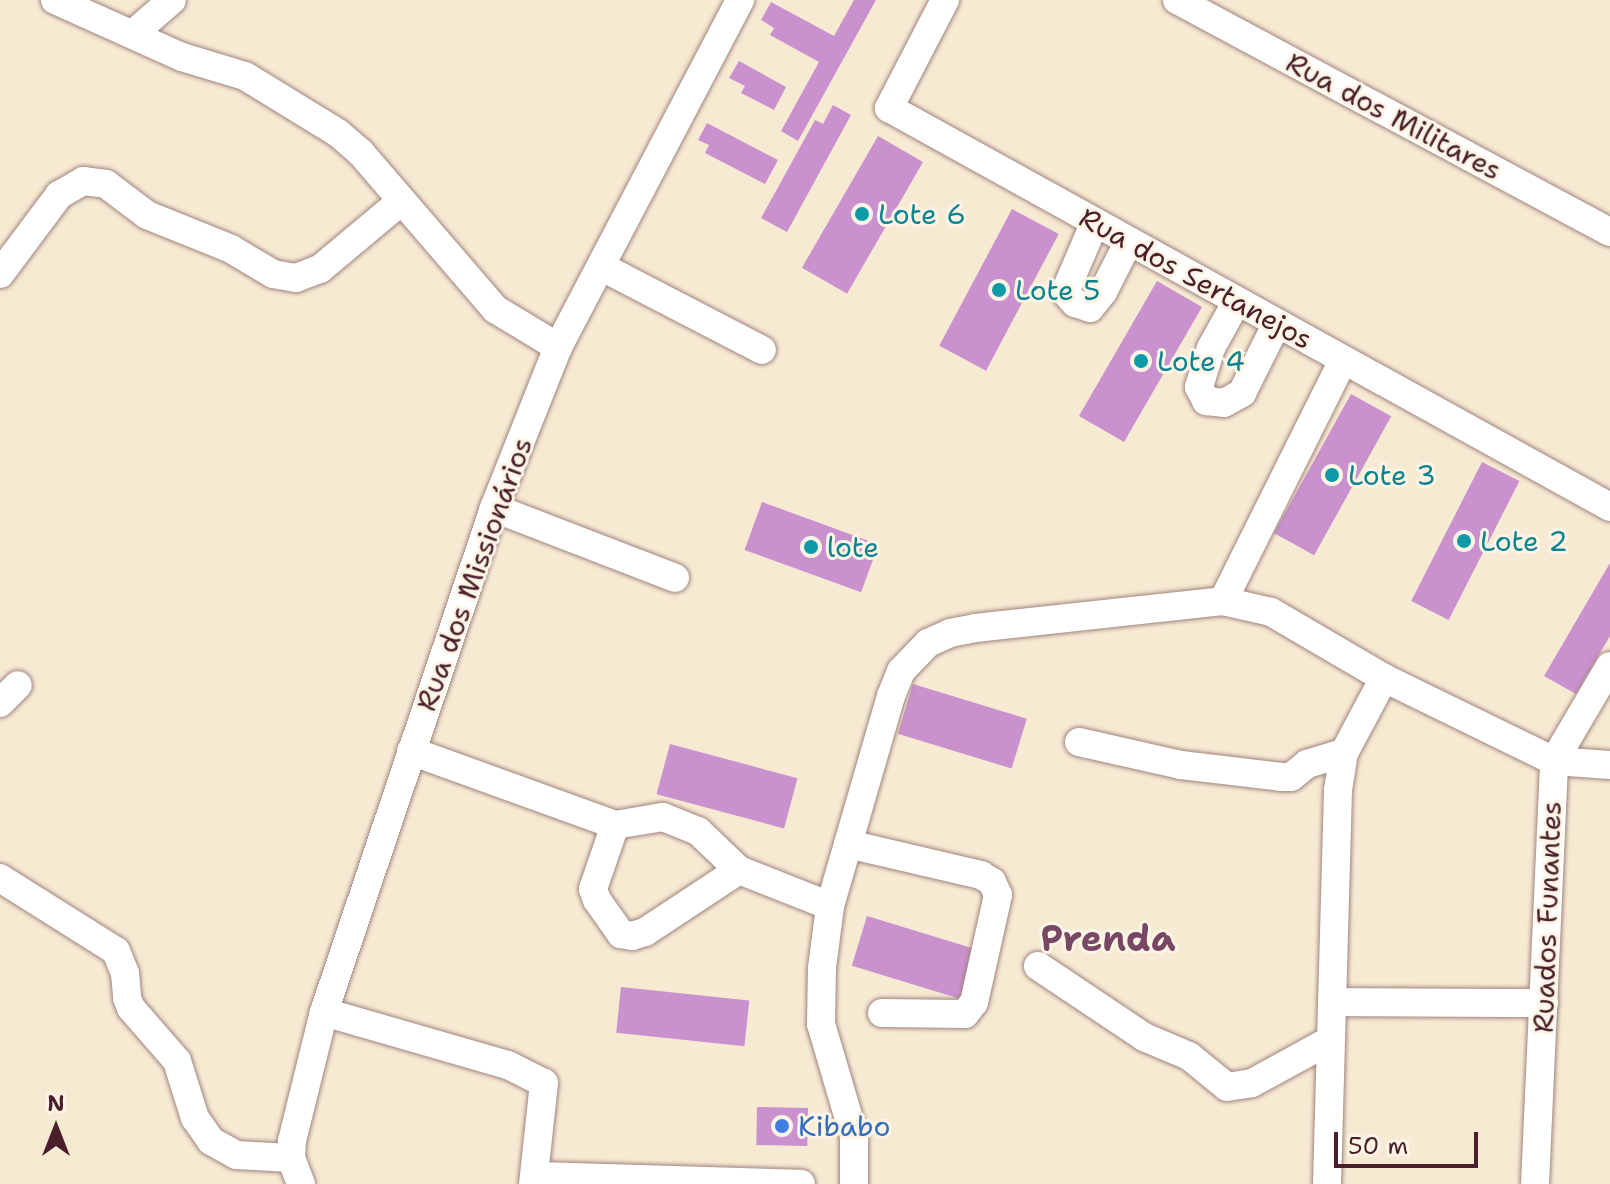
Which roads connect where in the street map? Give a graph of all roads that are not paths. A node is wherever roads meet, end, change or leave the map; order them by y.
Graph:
1 (55, 0) edge
2 (172, 0) edge
3 (740, 0) edge
4 (945, 0) edge
5 (1177, 0) edge
6 (134, 33) junction
7 (400, 202) junction
8 (1095, 222) junction
9 (1610, 232) edge
10 (1129, 241) junction
11 (602, 267) junction
12 (0, 274) edge
13 (1237, 301) junction
14 (1277, 323) junction
15 (558, 347) junction
16 (762, 350) dead end
17 (1343, 360) junction
18 (1610, 507) edge
19 (494, 508) junction
20 (675, 578) dead end
21 (1223, 601) junction
22 (1610, 666) edge
23 (1384, 678) junction
24 (1079, 742) dead end
25 (411, 751) junction
26 (1344, 753) junction
27 (1554, 761) junction
28 (1610, 765) edge
29 (615, 825) junction
30 (848, 844) junction
31 (739, 870) junction
32 (0, 878) edge
33 (830, 906) junction
34 (1038, 966) dead end
35 (1332, 1002) junction
36 (1544, 1003) junction
37 (324, 1012) junction
38 (882, 1013) dead end
39 (1329, 1041) junction
40 (295, 1176) edge
41 (535, 1180) edge
42 (801, 1184) edge
43 (854, 1184) edge
44 (1327, 1184) edge
45 (1535, 1184) edge

1 - 6 street
2 - 6 street
3 - 11 street, Rua dos Missionários
4 - 8 street, Rua dos Sertanejos
5 - 9 street, Rua dos Militares
6 - 7 street
7 - 12 street
7 - 15 street
8 - 10 street, Rua dos Sertanejos
8 - 10 street
10 - 13 street, Rua dos Sertanejos
11 - 15 street, Rua dos Missionários
11 - 16 street
13 - 14 street, Rua dos Sertanejos
13 - 14 street
14 - 17 street, Rua dos Sertanejos
15 - 19 street, Rua dos Missionários
17 - 18 street, Rua dos Sertanejos
17 - 21 street
19 - 20 street
19 - 25 street, Rua dos Missionários
21 - 23 street
21 - 30 street
22 - 27 street, Ruados Funantes
23 - 26 street
23 - 27 street
24 - 26 street
25 - 29 street
25 - 37 street, Rua dos Missionários
26 - 35 street
27 - 28 street
27 - 36 street, Ruados Funantes
29 - 31 street
29 - 31 street
30 - 33 street
30 - 38 street
31 - 33 street
32 - 40 street
33 - 43 street
34 - 39 street
35 - 36 street
35 - 39 street
36 - 45 street, Ruados Funantes
37 - 40 street, Rua dos Missionários
37 - 41 street
39 - 44 street
41 - 42 street

